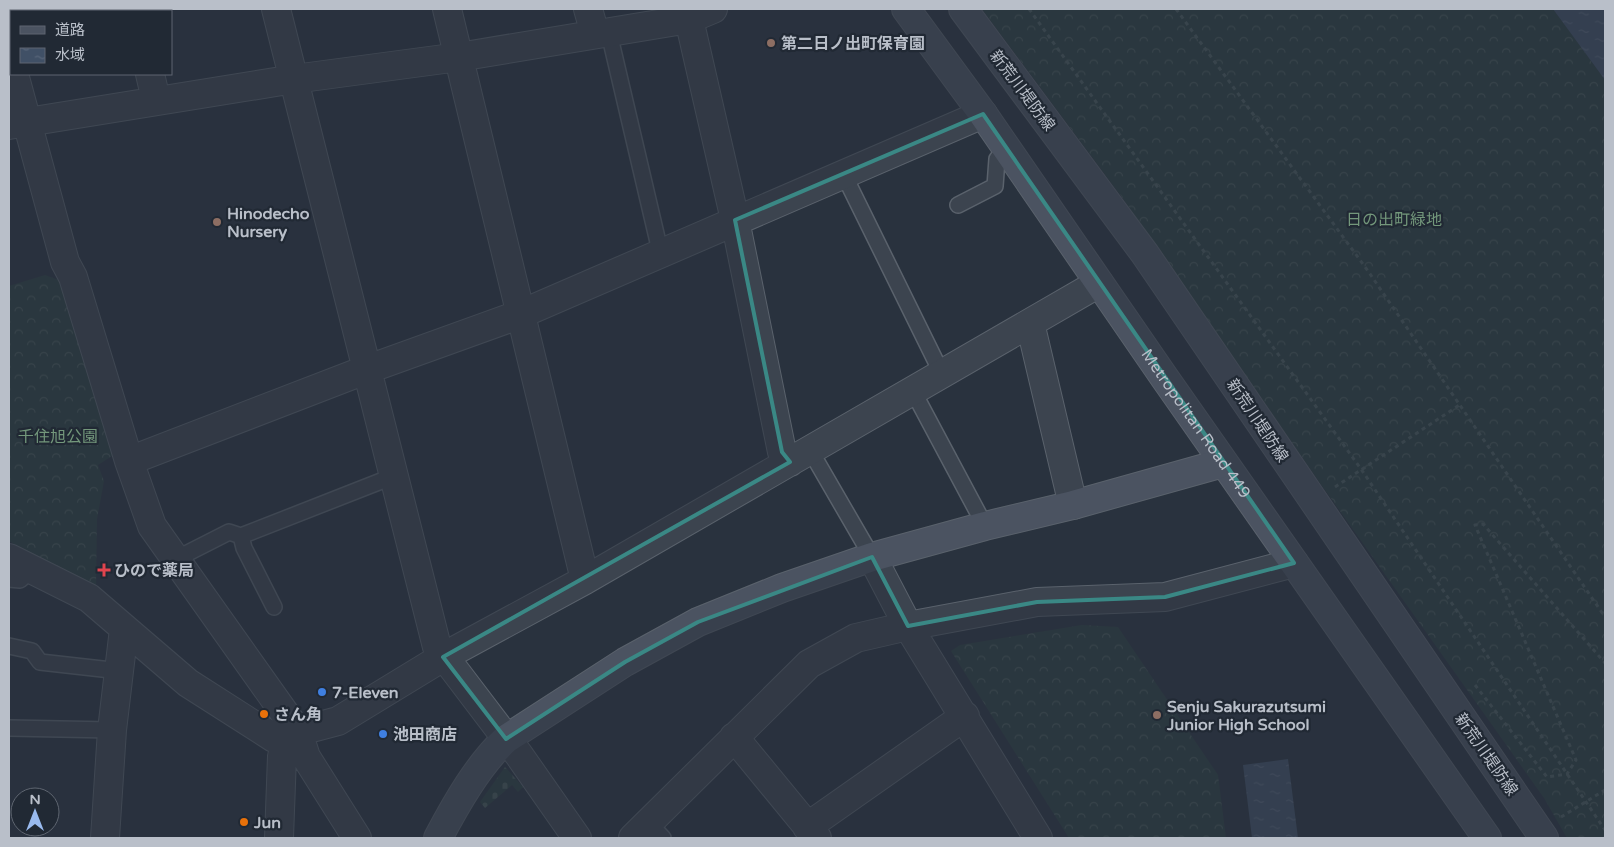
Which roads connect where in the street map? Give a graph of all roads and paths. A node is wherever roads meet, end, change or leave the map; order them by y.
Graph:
1 (276, 9) edge
2 (447, 9) edge
3 (906, 9) edge
4 (963, 9) edge
5 (1029, 9) edge
6 (1176, 9) edge
7 (701, 14) edge
8 (597, 25) edge
9 (459, 57) junction
10 (14, 75) edge
11 (150, 75) edge
12 (294, 79) junction
13 (156, 100) junction
14 (983, 114) junction
15 (18, 124) edge
16 (1006, 148) junction
17 (844, 175) junction
18 (958, 205) dead end
19 (736, 220) junction
20 (661, 255) junction
21 (1099, 283) junction
22 (521, 314) junction
23 (1030, 323) junction
24 (367, 370) junction
25 (942, 374) junction
26 (913, 391) junction
27 (1461, 404) junction
28 (800, 456) junction
29 (129, 460) junction
30 (1223, 463) junction
31 (1362, 469) junction
32 (394, 476) junction
33 (1329, 492) dead end
34 (1073, 505) junction
35 (985, 526) junction
36 (240, 536) junction
37 (872, 557) junction
38 (9, 558) edge
39 (174, 560) junction
40 (1294, 563) junction
41 (21, 574) edge
42 (585, 580) junction
43 (274, 607) dead end
44 (1605, 617) edge
45 (908, 626) junction
46 (124, 629) junction
47 (9, 646) edge
48 (442, 657) junction
49 (1605, 663) edge
50 (120, 672) junction
51 (1472, 682) dead end
52 (965, 716) junction
53 (9, 728) edge
54 (112, 730) junction
55 (298, 732) junction
56 (734, 737) junction
57 (506, 739) junction
58 (1567, 774) junction
59 (1605, 790) edge
60 (1586, 801) junction
61 (1550, 829) edge
62 (1605, 830) edge
63 (812, 832) edge
64 (648, 833) edge
65 (105, 838) edge
66 (278, 838) edge
67 (357, 838) edge
68 (438, 838) edge
69 (577, 838) edge
70 (1038, 838) edge
71 (1488, 838) edge

1 - 12 street
2 - 9 street
3 - 14 main road, Metropolitan Road 449
4 - 61 main road, 新荒川堤防線
5 - 31 path
6 - 27 path
7 - 8 street
7 - 19 street
8 - 9 street
8 - 20 lane
9 - 12 street
9 - 22 street
10 - 15 street
11 - 13 street
12 - 13 street
12 - 24 street
13 - 15 street
14 - 16 main road, Metropolitan Road 449
14 - 17 street
15 - 29 street
16 - 18 lane
16 - 21 main road, Metropolitan Road 449
17 - 19 street
17 - 25 lane
19 - 20 street
19 - 28 street
20 - 22 street
21 - 23 street
21 - 30 main road, Metropolitan Road 449
22 - 24 street
22 - 42 street
23 - 25 street
23 - 34 street
24 - 29 street
24 - 32 street
25 - 26 street
26 - 28 street
26 - 35 lane
27 - 31 path
27 - 44 path
28 - 37 lane
28 - 42 street
29 - 39 street
30 - 34 main road
30 - 40 main road, Metropolitan Road 449
31 - 33 path
31 - 58 path
32 - 36 lane
32 - 48 street
34 - 35 main road
35 - 37 main road
36 - 39 lane
36 - 43 lane
37 - 45 street
37 - 57 main road
38 - 41 street
39 - 55 street
40 - 45 street
40 - 71 main road, Metropolitan Road 449
41 - 46 street
42 - 48 street
45 - 52 street
45 - 56 street
46 - 50 street
46 - 55 street
47 - 50 lane
48 - 55 street
48 - 57 street
49 - 58 path
50 - 54 street
51 - 58 path
52 - 63 street
52 - 70 street
53 - 54 lane
54 - 65 street
55 - 66 street
55 - 67 street
56 - 63 street
56 - 64 street
57 - 68 main road
57 - 69 street
58 - 60 path
59 - 60 path
60 - 61 path
60 - 62 path

